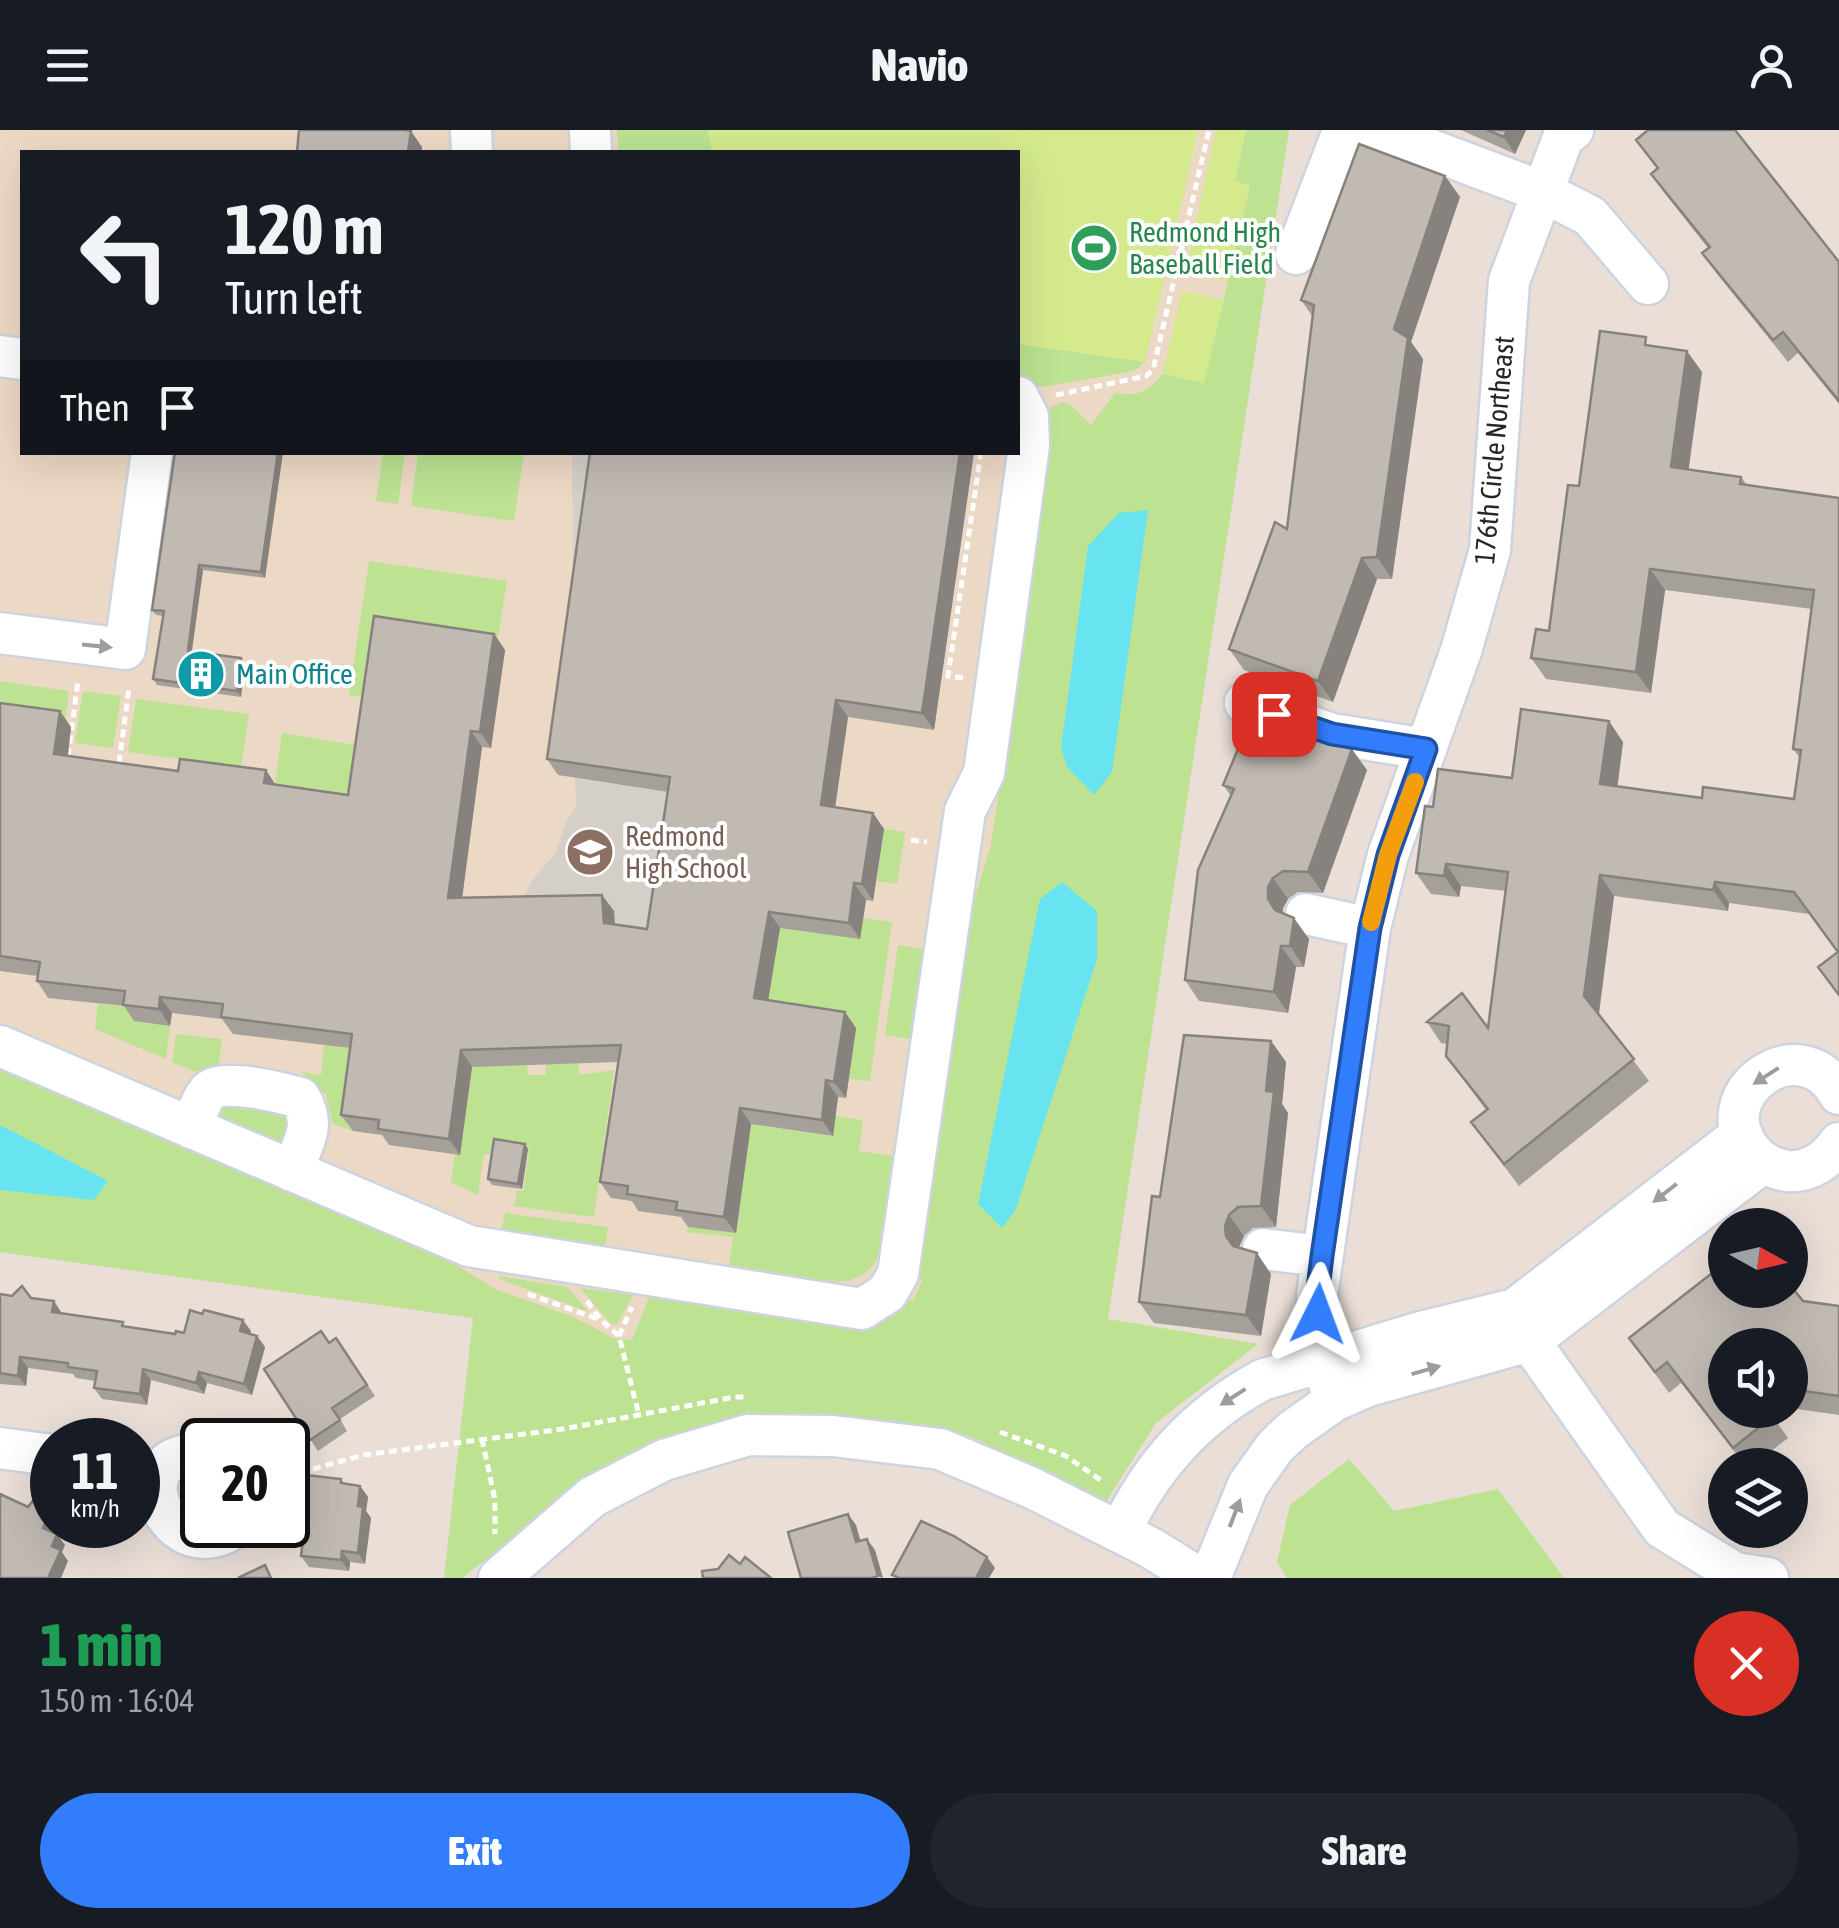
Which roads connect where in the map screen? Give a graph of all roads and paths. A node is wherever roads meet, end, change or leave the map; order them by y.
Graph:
1 (1209, 130) edge
2 (1350, 130) edge
3 (1378, 130) edge
4 (1573, 130) edge
5 (1543, 192) junction
6 (1296, 254) dead end
7 (1648, 284) dead end
8 (1020, 400) edge
9 (1020, 402) edge
10 (152, 455) edge
11 (981, 455) edge
12 (0, 633) edge
13 (78, 680) dead end
14 (974, 680) dead end
15 (129, 688) dead end
16 (1245, 703) dead end
17 (1426, 749) junction
18 (68, 756) edge
19 (118, 763) edge
20 (1306, 914) dead end
21 (1370, 928) junction
22 (0, 1046) edge
23 (1839, 1094) edge
24 (190, 1128) junction
25 (1839, 1143) edge
26 (1753, 1148) junction
27 (292, 1171) junction
28 (1262, 1249) dead end
29 (1322, 1256) junction
30 (527, 1294) dead end
31 (1518, 1326) junction
32 (1323, 1361) junction
33 (1334, 1401) junction
34 (639, 1415) dead end
35 (482, 1438) dead end
36 (0, 1448) edge
37 (30, 1452) edge
38 (160, 1519) edge
39 (1120, 1532) junction
40 (180, 1539) edge
41 (504, 1574) edge
42 (1199, 1578) edge
43 (1210, 1578) edge
44 (1768, 1578) edge

1 - 8 path
2 - 6 street
3 - 5 street
4 - 5 street, 176th Circle Northeast
5 - 7 street
5 - 17 street, 176th Circle Northeast
9 - 27 street
12 -> 10 street
11 - 14 path
13 - 18 path
15 - 19 path
16 - 17 street
17 - 21 street, 176th Circle Northeast
20 - 21 street
21 - 29 street, 176th Circle Northeast
22 - 24 street
23 -> 26 street
24 - 27 street
24 - 27 street
25 - 26 street
26 - 31 street
28 - 29 street
29 - 32 street, 176th Circle Northeast
30 - 34 path
31 - 32 street
33 -> 31 street
31 - 44 street
32 - 33 street, 176th Circle Northeast
32 -> 39 street
43 -> 33 street
35 - 41 path
36 - 37 street
38 - 40 street
39 - 41 street
39 - 42 street

